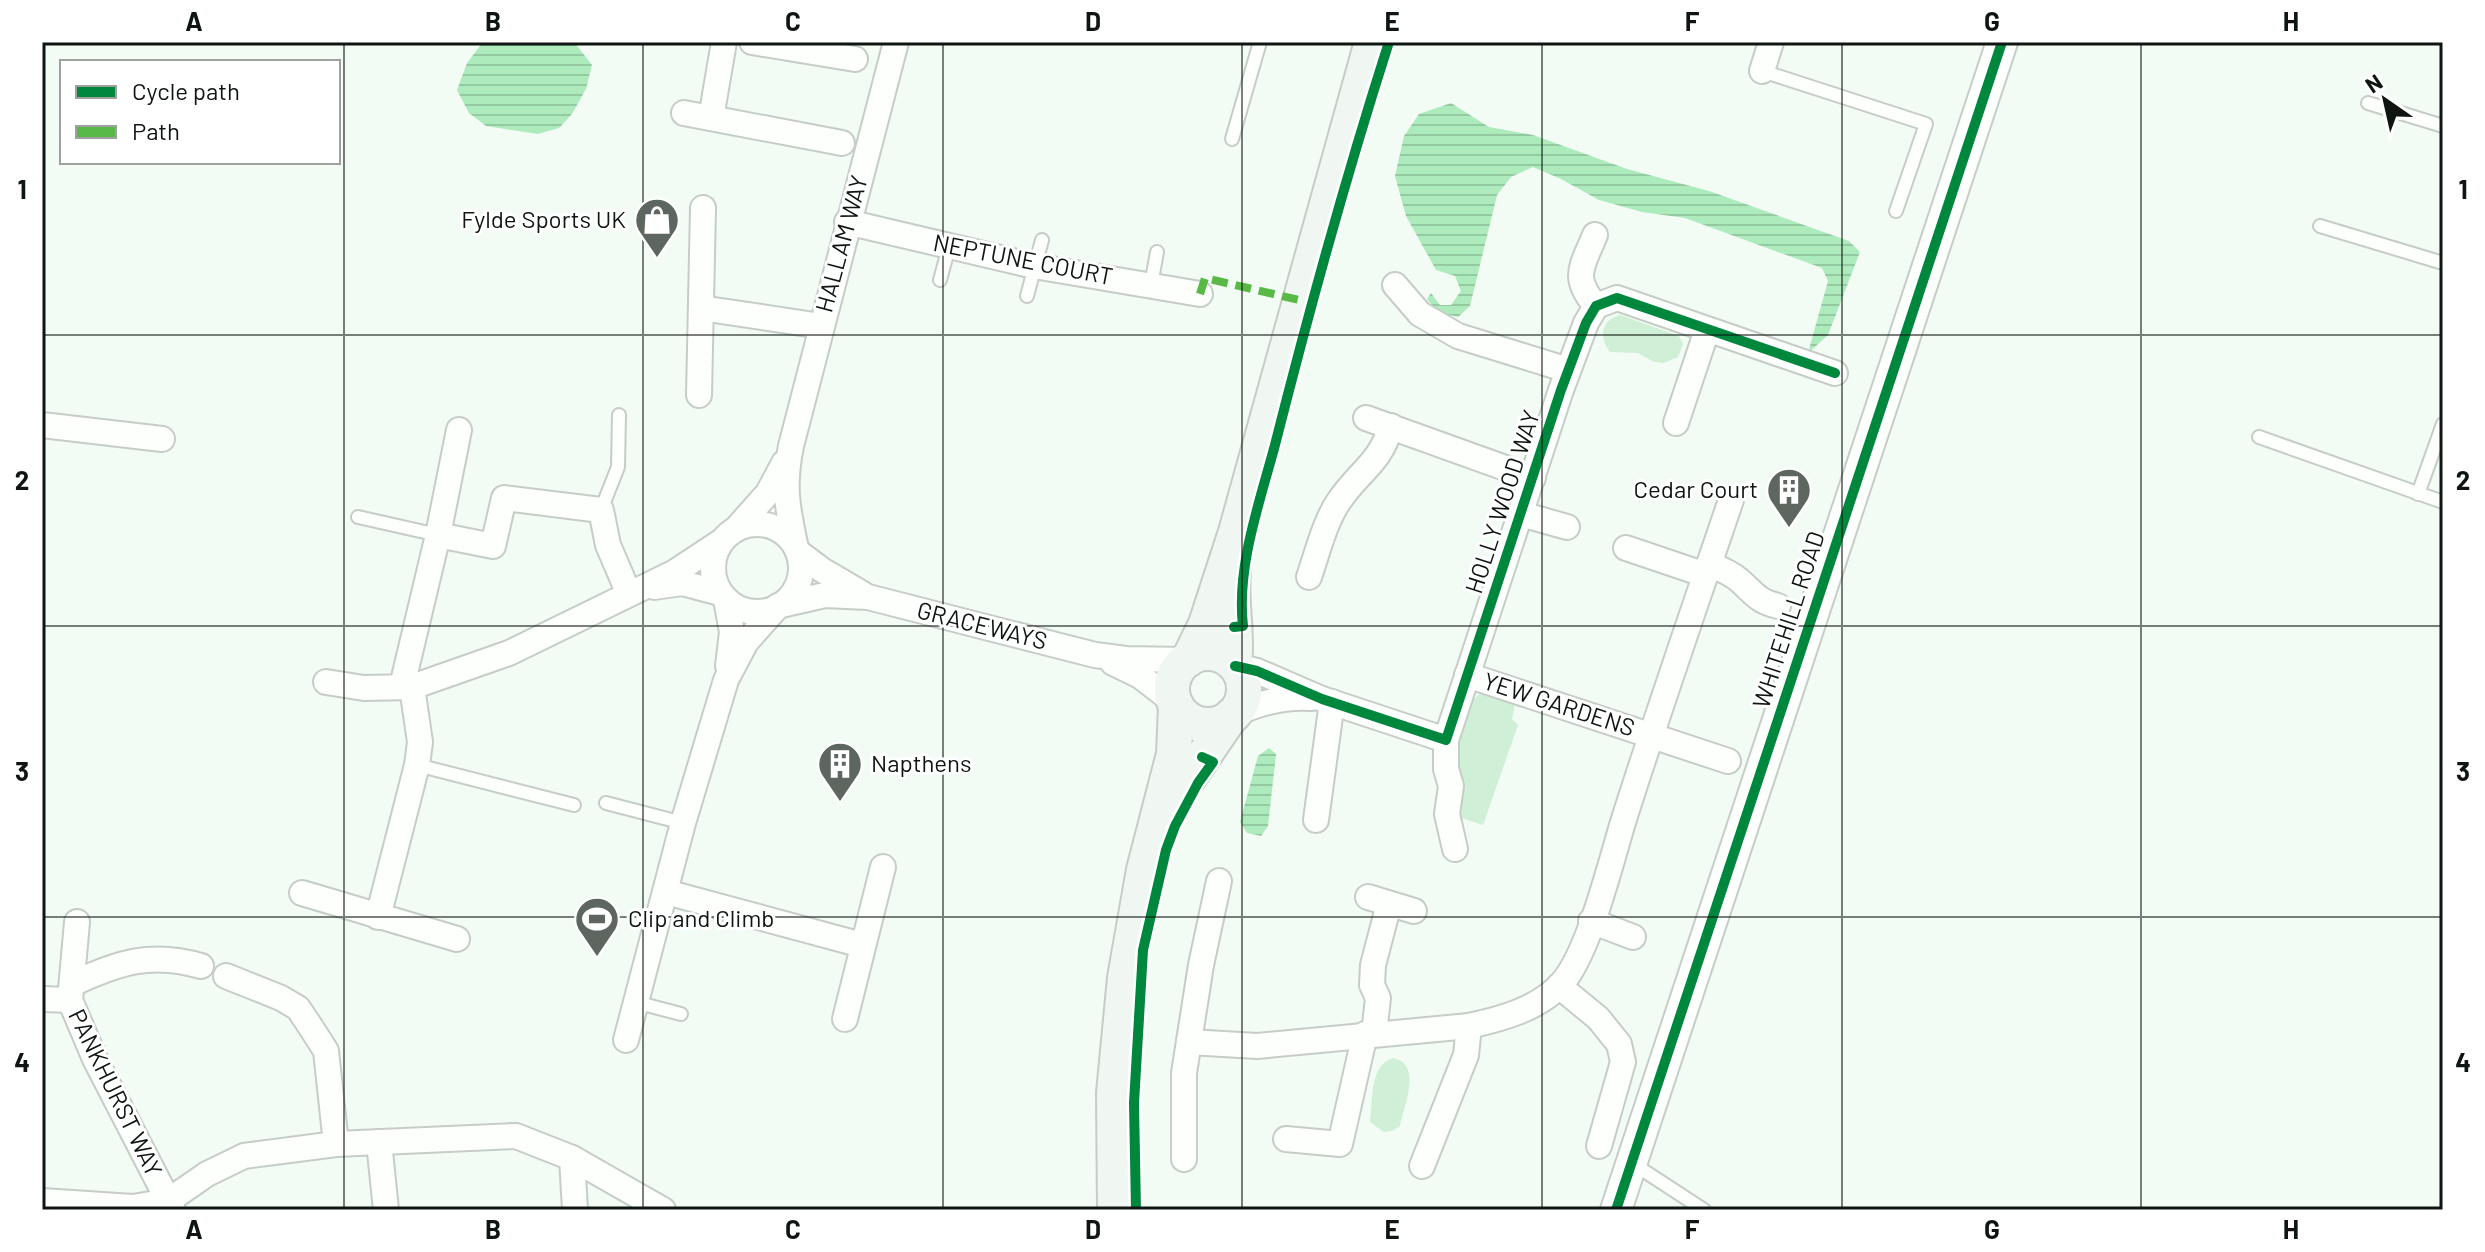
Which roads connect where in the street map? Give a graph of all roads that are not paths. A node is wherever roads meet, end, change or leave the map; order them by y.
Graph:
1 (724, 42) edge
2 (752, 42) edge
3 (896, 42) edge
4 (1260, 42) edge
5 (1372, 42) edge
6 (1771, 42) edge
7 (2002, 42) edge
8 (855, 59) dead end
9 (1762, 71) joint
10 (2368, 103) dead end
11 (684, 113) dead end
12 (711, 118) junction
13 (2443, 126) edge
14 (1232, 139) dead end
15 (842, 143) dead end
16 (703, 208) dead end
17 (1896, 211) dead end
18 (847, 222) junction
19 (2320, 226) dead end
20 (1595, 235) dead end
21 (1042, 240) dead end
22 (949, 247) junction
23 (1157, 252) dead end
24 (2443, 263) edge
25 (1034, 266) junction
26 (940, 280) dead end
27 (1151, 285) junction
28 (1395, 285) dead end
29 (1200, 294) dead end
30 (1027, 296) dead end
31 (1596, 306) junction
32 (701, 308) junction
33 (821, 326) junction
34 (1707, 330) junction
35 (1568, 370) junction
36 (1835, 373) dead end
37 (699, 395) dead end
38 (619, 415) dead end
39 (1366, 418) dead end
40 (1676, 423) dead end
41 (2443, 424) edge
42 (42, 425) edge
43 (1391, 426) junction
44 (459, 430) dead end
45 (2259, 437) dead end
46 (162, 439) dead end
47 (791, 446) junction
48 (1533, 478) junction
49 (2418, 494) junction
50 (1731, 500) dead end
51 (2443, 502) edge
52 (601, 510) junction
53 (1521, 514) junction
54 (358, 517) dead end
55 (1567, 527) dead end
56 (1236, 532) junction
57 (438, 535) junction
58 (729, 535) junction
59 (796, 548) junction
60 (1626, 548) dead end
61 (1707, 569) junction
62 (1309, 577) dead end
63 (629, 594) junction
64 (723, 596) junction
65 (868, 597) junction
66 (780, 606) junction
67 (1778, 606) dead end
68 (1095, 655) junction
69 (1188, 659) junction
70 (1235, 665) junction
71 (1467, 675) junction
72 (726, 680) junction
73 (326, 682) dead end
74 (407, 686) junction
75 (1327, 700) junction
76 (1175, 704) junction
77 (1232, 715) junction
78 (1651, 735) junction
79 (1446, 740) junction
80 (1728, 761) dead end
81 (417, 765) junction
82 (606, 803) dead end
83 (574, 805) dead end
84 (1316, 820) dead end
85 (683, 823) junction
86 (1155, 829) junction
87 (1455, 849) dead end
88 (883, 867) dead end
89 (1219, 881) dead end
90 (666, 892) junction
91 (302, 893) dead end
92 (1414, 911) dead end
93 (378, 917) junction
94 (1591, 921) junction
95 (77, 922) dead end
96 (1633, 937) dead end
97 (457, 939) dead end
98 (862, 945) junction
99 (201, 966) dead end
100 (226, 976) dead end
101 (1559, 986) junction
102 (71, 992) junction
103 (42, 999) edge
104 (635, 1002) junction
105 (681, 1014) dead end
106 (845, 1019) dead end
107 (1469, 1026) junction
108 (1370, 1034) junction
109 (626, 1040) dead end
110 (1189, 1042) junction
111 (1286, 1139) dead end
112 (379, 1142) junction
113 (336, 1144) junction
114 (1599, 1146) dead end
115 (572, 1158) junction
116 (1184, 1159) dead end
117 (1632, 1163) junction
118 (1422, 1166) dead end
119 (42, 1201) edge
120 (170, 1206) edge
121 (386, 1210) edge
122 (575, 1210) edge
123 (663, 1210) edge
124 (1115, 1210) edge
125 (1616, 1210) edge
126 (1704, 1210) edge

1 - 12 street
2 - 8 street
3 - 18 street, HALLAM WAY
4 - 14 lane
5 - 56 main road
6 - 9 street
7 - 117 street, WHITEHILL ROAD
9 - 17 lane
10 - 13 lane
11 - 12 street
12 - 15 street
16 - 32 street
18 - 22 street, NEPTUNE COURT
18 - 33 street, HALLAM WAY
19 - 24 lane
20 - 31 street
21 - 25 lane
22 - 25 street, NEPTUNE COURT
22 - 26 lane
23 - 27 lane
25 - 27 street, NEPTUNE COURT
25 - 30 lane
27 - 29 street, NEPTUNE COURT
28 - 35 street
31 - 34 street
31 - 35 street, HOLLY WOOD WAY
32 - 33 street
32 - 37 street
33 - 47 street, HALLAM WAY
34 - 36 street
34 - 40 street
35 - 48 street, HOLLY WOOD WAY
38 - 52 lane
39 - 43 street, HOLLY WOOD WAY
41 - 49 lane
42 - 46 street
43 - 48 street, HOLLY WOOD WAY
43 - 62 street
44 - 57 street
45 - 49 lane
47 - 58 street, HALLAM WAY
47 - 59 street, HALLAM WAY
48 - 53 street, HOLLY WOOD WAY
49 - 51 lane
50 - 61 street, YEW GARDENS
52 - 57 street
52 - 63 street
53 - 55 street, HOLLY WOOD WAY
53 - 71 street, HOLLY WOOD WAY
54 - 57 lane
56 - 69 main road
56 - 70 main road
57 - 74 street
58 - 59 street
58 - 63 street, HALLAM WAY
58 - 64 street
59 - 65 street, GRACEWAYS
59 - 66 street
60 - 61 street
61 - 67 street
61 - 78 street, YEW GARDENS
63 - 64 street
63 - 74 street
64 - 66 street
64 - 72 street
65 - 66 street, GRACEWAYS
65 - 68 street, GRACEWAYS
66 - 72 street
68 - 69 street, GRACEWAYS
68 - 76 street, GRACEWAYS
69 - 70 main road
69 - 76 main road
70 - 75 street
70 - 77 main road
71 - 78 street, YEW GARDENS
71 - 79 street, HOLLY WOOD WAY
72 - 85 street
73 - 74 street
74 - 81 street
75 - 77 street
75 - 79 street
75 - 84 street
76 - 77 main road
76 - 86 main road
77 - 86 main road
78 - 80 street, YEW GARDENS
78 - 94 street
79 - 87 street, HOLLY WOOD WAY
81 - 83 lane
81 - 93 street
82 - 85 lane
85 - 90 street
86 - 124 main road
88 - 98 street
89 - 110 street
90 - 98 street
90 - 104 street
91 - 93 street
92 - 108 street
93 - 97 street
94 - 96 street
94 - 101 street
95 - 102 street, PANKHURST WAY
98 - 106 street
99 - 102 street, PANKHURST WAY
100 - 113 street
101 - 107 street
101 - 114 street
102 - 103 street
102 - 120 street, PANKHURST WAY
104 - 105 lane
104 - 109 street
107 - 108 street
107 - 118 street
108 - 110 street
108 - 111 street
110 - 116 street
112 - 113 street
112 - 115 street
112 - 121 street
113 - 120 street
115 - 122 street
115 - 123 street
117 - 125 street, WHITEHILL ROAD
117 - 126 lane
119 - 120 street

